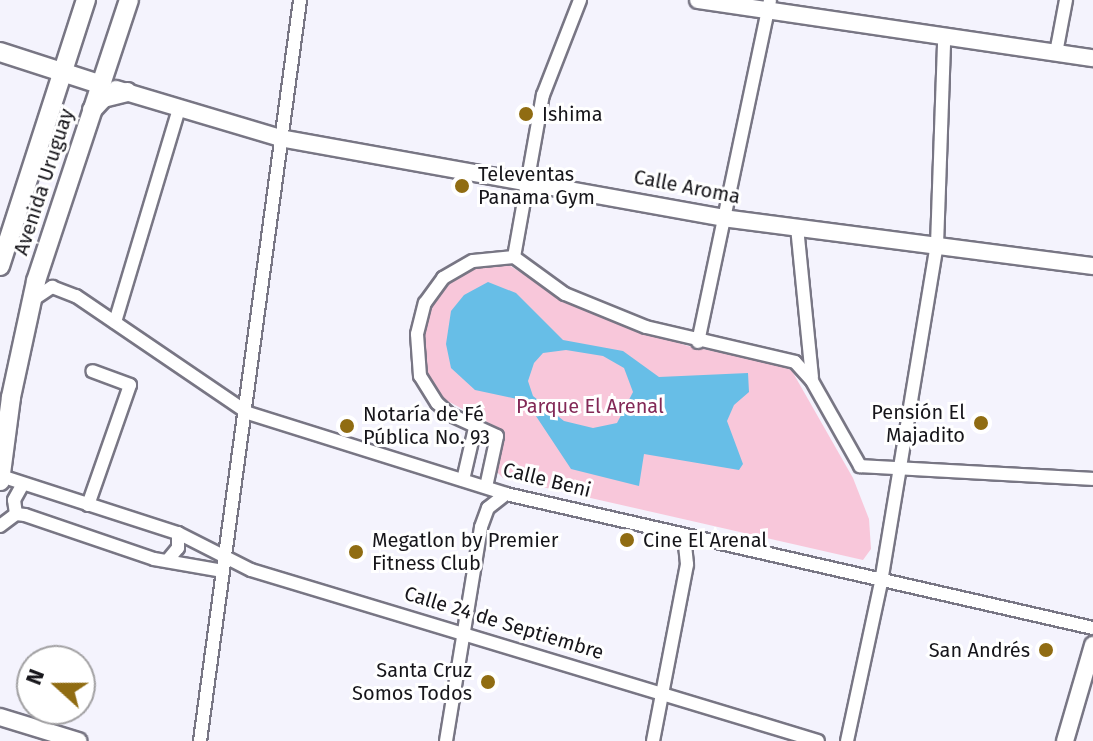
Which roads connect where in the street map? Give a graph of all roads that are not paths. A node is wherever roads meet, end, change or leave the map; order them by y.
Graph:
1 (86, 0) edge
2 (129, 0) edge
3 (300, 0) edge
4 (580, 0) edge
5 (698, 0) edge
6 (1066, 0) edge
7 (768, 6) edge
8 (944, 40) junction
9 (0, 52) edge
10 (1056, 53) junction
11 (1093, 58) edge
12 (29, 63) junction
13 (61, 73) junction
14 (99, 84) junction
15 (127, 92) junction
16 (51, 107) junction
17 (179, 108) junction
18 (90, 112) junction
19 (280, 138) junction
20 (526, 179) junction
21 (723, 218) junction
22 (797, 227) junction
23 (4, 229) edge
24 (937, 245) junction
25 (514, 257) junction
26 (0, 266) edge
27 (1093, 266) edge
28 (32, 301) junction
29 (115, 322) junction
30 (698, 342) junction
31 (92, 371) dead end
32 (812, 381) junction
33 (248, 413) junction
34 (475, 428) junction
35 (901, 466) junction
36 (0, 477) edge
37 (1093, 479) edge
38 (463, 480) junction
39 (23, 484) junction
40 (486, 487) junction
41 (506, 494) junction
42 (88, 505) junction
43 (16, 514) junction
44 (0, 526) edge
45 (178, 533) junction
46 (684, 536) junction
47 (167, 561) junction
48 (224, 565) junction
49 (881, 582) junction
50 (1093, 628) edge
51 (466, 631) junction
52 (1093, 645) edge
53 (662, 692) junction
54 (0, 717) edge
55 (78, 741) edge
56 (200, 741) edge
57 (446, 741) edge
58 (653, 741) edge
59 (818, 741) edge
60 (847, 741) edge
61 (1065, 741) edge

1 - 13 main road, Avenida Uruguay
2 - 14 main road, Avenida Uruguay
3 - 19 street
4 - 20 street
5 - 7 street
6 - 10 street
7 - 8 street
7 - 21 street
8 - 10 street
8 - 24 street
9 - 12 main road, Calle Aroma
10 - 11 street
12 - 13 main road, Calle Aroma
12 - 16 main road
13 - 14 main road, Calle Aroma
13 - 16 main road, Avenida Uruguay
14 - 15 street, Calle Aroma
14 - 18 main road, Avenida Uruguay
15 - 17 street, Calle Aroma
15 - 18 main road
16 - 23 main road, Avenida Uruguay
17 - 19 street, Calle Aroma
17 - 29 street
18 - 28 main road, Avenida Uruguay
19 - 20 street, Calle Aroma
19 - 33 street
20 - 21 street, Calle Aroma
20 - 25 street
21 - 22 street, Calle Aroma
21 - 30 street
22 - 24 street, Calle Aroma
22 - 32 street
23 - 26 main road, Avenida Uruguay
24 - 27 street, Calle Aroma
24 - 35 street
25 - 30 street
25 - 34 street
28 - 29 street, Calle Beni
28 - 36 main road, Avenida Uruguay
29 - 33 street, Calle Beni
30 - 32 street
31 - 42 street
32 - 35 street
33 - 38 street, Calle Beni
33 - 48 street
34 - 38 street
34 - 40 street
35 - 37 street
35 - 49 street
36 - 39 street, Calle 24 de Septiembre
38 - 40 street, Calle Beni
39 - 42 street, Calle 24 de Septiembre
39 - 43 street
40 - 41 street, Calle Beni
41 - 46 street, Calle Beni
41 - 51 street
42 - 45 street, Calle 24 de Septiembre
43 - 44 street
43 - 47 street, Calle 24 de Septiembre
45 - 47 street
45 - 48 street, Calle 24 de Septiembre
46 - 49 street, Calle Beni
46 - 53 street
47 - 48 street, Calle 24 de Septiembre
48 - 51 street, Calle 24 de Septiembre
48 - 56 street
49 - 50 street, Calle Beni
49 - 60 street
51 - 53 street, Calle 24 de Septiembre
51 - 57 street
52 - 61 street
53 - 58 street
53 - 59 street, Calle 24 de Septiembre
54 - 55 street

